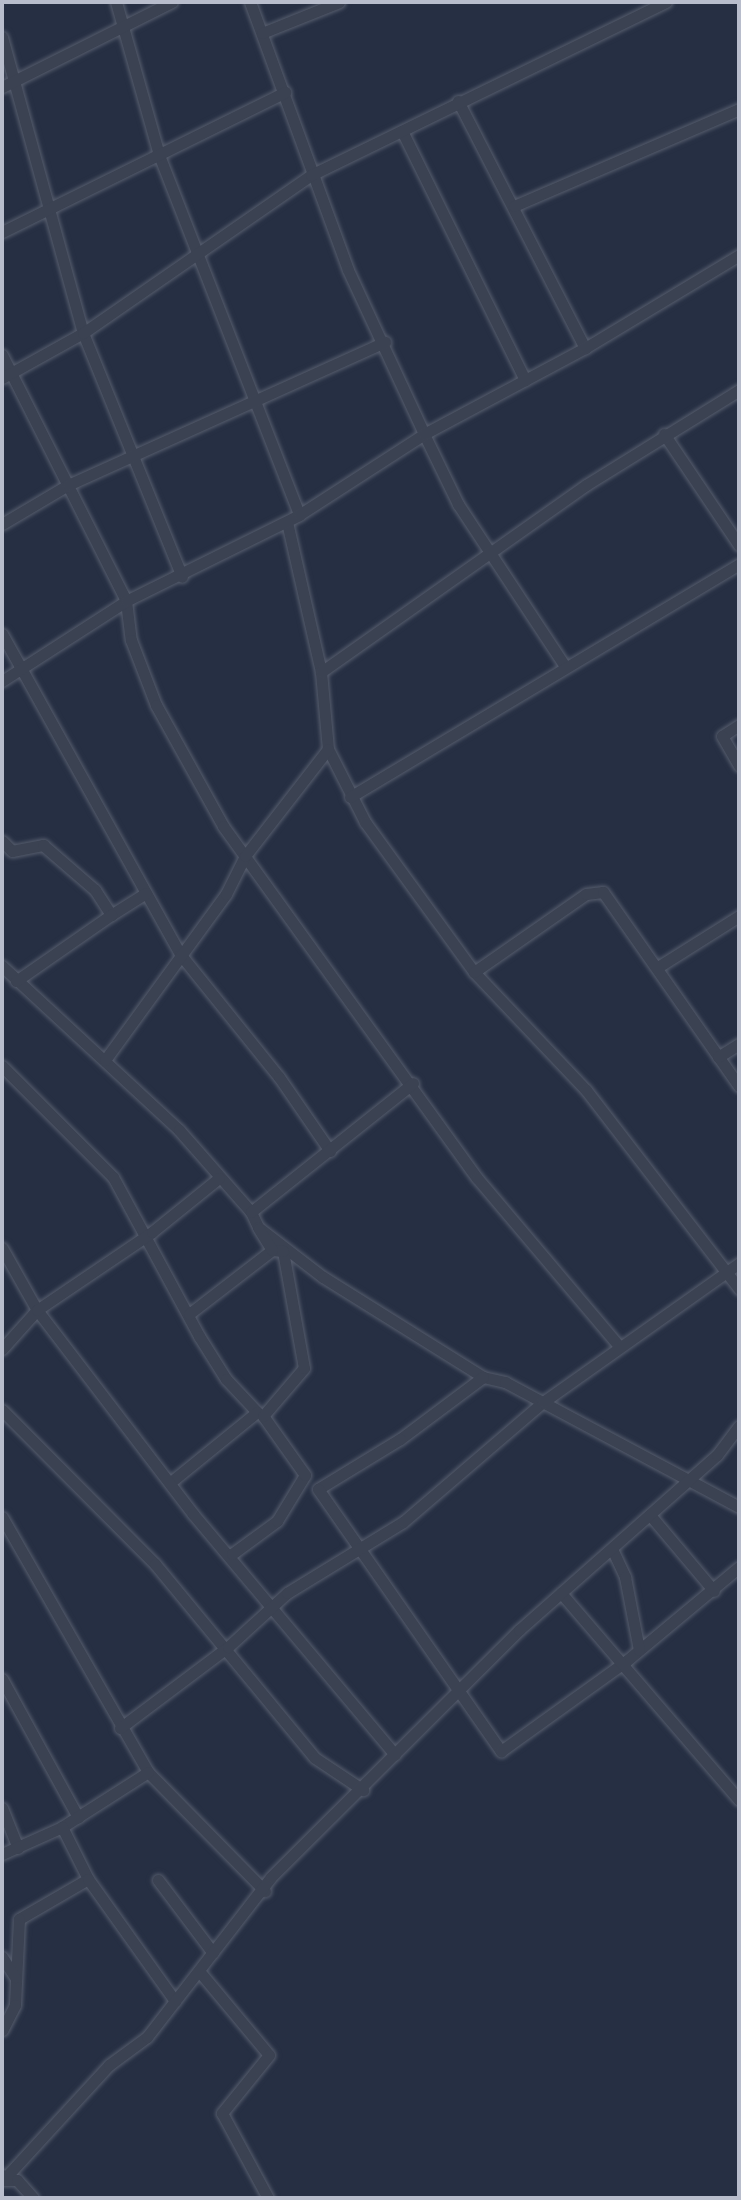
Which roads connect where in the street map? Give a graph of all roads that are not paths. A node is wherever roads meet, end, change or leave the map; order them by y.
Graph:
1 (116, 2) edge
2 (172, 2) edge
3 (250, 2) edge
4 (339, 2) edge
5 (666, 2) edge
6 (125, 26) junction
7 (262, 33) junction
8 (2, 37) edge
9 (16, 80) junction
10 (2, 87) edge
11 (285, 92) junction
12 (458, 101) junction
13 (739, 109) edge
14 (402, 131) junction
15 (159, 155) junction
16 (311, 175) junction
17 (514, 206) junction
18 (46, 208) junction
19 (2, 232) edge
20 (196, 253) junction
21 (739, 255) edge
22 (83, 333) junction
23 (385, 342) junction
24 (585, 348) junction
25 (2, 355) edge
26 (6, 376) edge
27 (525, 380) junction
28 (739, 390) edge
29 (259, 402) junction
30 (424, 434) junction
31 (664, 434) junction
32 (131, 457) junction
33 (68, 485) junction
34 (299, 515) junction
35 (287, 522) junction
36 (2, 524) edge
37 (739, 545) edge
38 (491, 550) junction
39 (739, 564) edge
40 (182, 577) junction
41 (126, 601) junction
42 (2, 634) edge
43 (564, 665) junction
44 (22, 666) junction
45 (321, 672) junction
46 (2, 681) edge
47 (739, 725) edge
48 (328, 749) junction
49 (739, 766) edge
50 (350, 797) junction
51 (4, 849) edge
52 (245, 856) junction
53 (146, 893) junction
54 (111, 915) junction
55 (739, 916) edge
56 (180, 954) junction
57 (2, 966) edge
58 (658, 967) junction
59 (474, 972) junction
60 (16, 981) junction
61 (739, 1044) edge
62 (718, 1057) junction
63 (105, 1060) junction
64 (2, 1066) edge
65 (413, 1083) junction
66 (739, 1086) edge
67 (330, 1151) junction
68 (219, 1178) junction
69 (251, 1212) junction
70 (258, 1227) junction
71 (145, 1233) junction
72 (2, 1248) edge
73 (272, 1250) junction
74 (739, 1263) edge
75 (726, 1272) junction
76 (739, 1289) edge
77 (37, 1310) junction
78 (189, 1314) junction
79 (620, 1347) junction
80 (2, 1349) edge
81 (483, 1377) junction
82 (543, 1402) junction
83 (2, 1410) edge
84 (257, 1412) junction
85 (739, 1426) edge
86 (305, 1475) junction
87 (685, 1481) junction
88 (171, 1482) junction
89 (739, 1507) edge
90 (650, 1515) junction
91 (2, 1517) edge
92 (355, 1547) junction
93 (613, 1551) junction
94 (232, 1554) junction
95 (739, 1567) edge
96 (714, 1591) junction
97 (561, 1593) junction
98 (270, 1607) junction
99 (228, 1647) junction
100 (639, 1650) junction
101 (625, 1662) junction
102 (2, 1679) edge
103 (458, 1692) junction
104 (120, 1728) junction
105 (395, 1755) junction
106 (148, 1772) junction
107 (363, 1790) junction
108 (739, 1800) edge
109 (2, 1808) edge
110 (78, 1817) junction
111 (62, 1827) junction
112 (18, 1848) junction
113 (2, 1854) edge
114 (88, 1879) junction
115 (158, 1880) dead end
116 (265, 1891) junction
117 (213, 1953) junction
118 (2, 1957) edge
119 (199, 1971) junction
120 (16, 1977) junction
121 (175, 2001) junction
122 (2, 2030) edge
123 (3, 2178) edge
124 (33, 2198) edge
125 (268, 2198) edge

1 - 6 street
2 - 6 street
3 - 7 street
4 - 7 street
5 - 12 street
6 - 9 street
6 - 15 street
7 - 11 street
8 - 9 street
9 - 10 street
9 - 18 street
11 - 15 street
11 - 16 street
12 - 14 street
12 - 17 street
13 - 17 street
14 - 16 street
14 - 27 street
15 - 18 street
15 - 20 street
16 - 20 street
16 - 23 street
17 - 24 street
18 - 19 street
18 - 22 street
20 - 22 street
20 - 29 street
21 - 24 street
22 - 26 street
22 - 32 street
23 - 29 street
23 - 30 street
24 - 27 street
25 - 26 street
26 - 33 street
27 - 30 street
28 - 31 street
29 - 32 street
29 - 34 street
30 - 34 street
30 - 38 street
31 - 37 street
31 - 38 street
32 - 33 street
32 - 40 street
33 - 36 street
33 - 41 street
34 - 35 street
35 - 40 street
35 - 45 street
38 - 43 street
38 - 45 street
39 - 43 street
40 - 41 street
41 - 44 street
41 - 52 street
42 - 44 street
43 - 50 street
44 - 46 street
44 - 53 street
45 - 48 street
47 - 49 street
48 - 50 street
48 - 52 street
50 - 59 street
51 - 54 street
52 - 56 street
52 - 65 street
53 - 54 street
53 - 56 street
54 - 60 street
55 - 58 street
56 - 63 street
56 - 67 street
57 - 60 street
58 - 59 street
58 - 62 street
59 - 75 street
60 - 63 street
61 - 62 street
62 - 66 street
63 - 68 street
64 - 71 street
65 - 67 street
65 - 79 street
67 - 69 street
68 - 69 street
68 - 71 street
69 - 70 street
70 - 73 street
70 - 81 street
71 - 77 street
71 - 78 street
72 - 77 street
73 - 78 street
73 - 86 street
74 - 75 street
75 - 76 street
75 - 79 street
77 - 80 street
77 - 88 street
78 - 84 street
79 - 82 street
81 - 82 street
81 - 92 street
82 - 87 street
82 - 92 street
83 - 99 street
84 - 86 street
84 - 88 street
85 - 87 street
86 - 94 street
87 - 89 street
87 - 90 street
88 - 94 street
90 - 93 street
90 - 96 street
91 - 104 street
92 - 98 street
92 - 103 street
93 - 97 street
93 - 100 street
94 - 98 street
95 - 96 street
96 - 100 street
97 - 101 street
97 - 103 street
98 - 99 street
98 - 105 street
99 - 104 street
99 - 107 street
100 - 101 street
101 - 103 street
101 - 108 street
102 - 110 street
103 - 105 street
104 - 106 street
105 - 107 street
106 - 110 street
106 - 116 street
107 - 116 street
109 - 112 street
110 - 111 street
111 - 112 street
111 - 114 street
112 - 113 street
114 - 120 street
114 - 121 street
115 - 117 street
116 - 117 street
117 - 119 street
118 - 120 street
119 - 121 street
119 - 125 street
120 - 122 street
121 - 123 street
123 - 124 street

